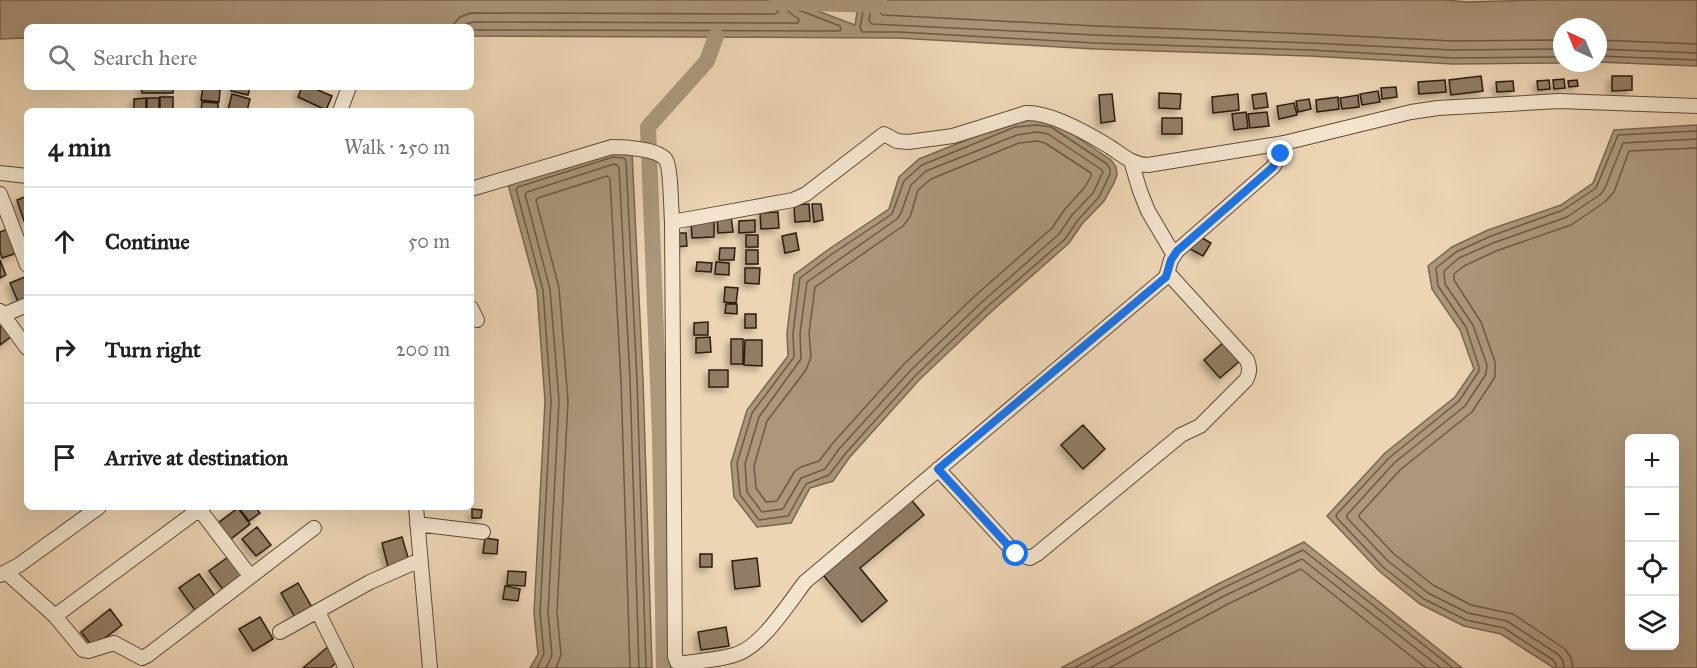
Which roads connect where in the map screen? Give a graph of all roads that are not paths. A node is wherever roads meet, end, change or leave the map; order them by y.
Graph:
1 (348, 90) edge
2 (1697, 106) edge
3 (341, 108) edge
4 (1284, 143) junction
5 (1131, 161) junction
6 (0, 173) edge
7 (24, 176) edge
8 (474, 188) edge
9 (0, 194) edge
10 (672, 222) junction
11 (1174, 255) junction
12 (24, 258) edge
13 (1168, 273) junction
14 (24, 306) edge
15 (1, 313) edge
16 (24, 344) edge
17 (938, 469) junction
18 (95, 510) edge
19 (416, 510) edge
20 (417, 524) junction
21 (314, 528) dead end
22 (483, 532) dead end
23 (420, 560) junction
24 (3, 574) edge
25 (250, 576) junction
26 (318, 612) junction
27 (55, 615) junction
28 (280, 632) dead end
29 (346, 668) edge
30 (430, 668) edge

1 - 3 street
2 - 4 street
4 - 5 street
4 - 11 street
5 - 10 street
5 - 11 street
6 - 7 street
8 - 10 street
9 - 12 street
10 - 17 street
11 - 13 street
13 - 17 street
13 - 17 street
14 - 15 street
15 - 16 street
18 - 24 street
19 - 20 street
20 - 22 street
20 - 23 street
21 - 25 street
23 - 26 street
23 - 30 street
24 - 27 street
25 - 27 street
25 - 27 street
26 - 28 street
26 - 29 street

